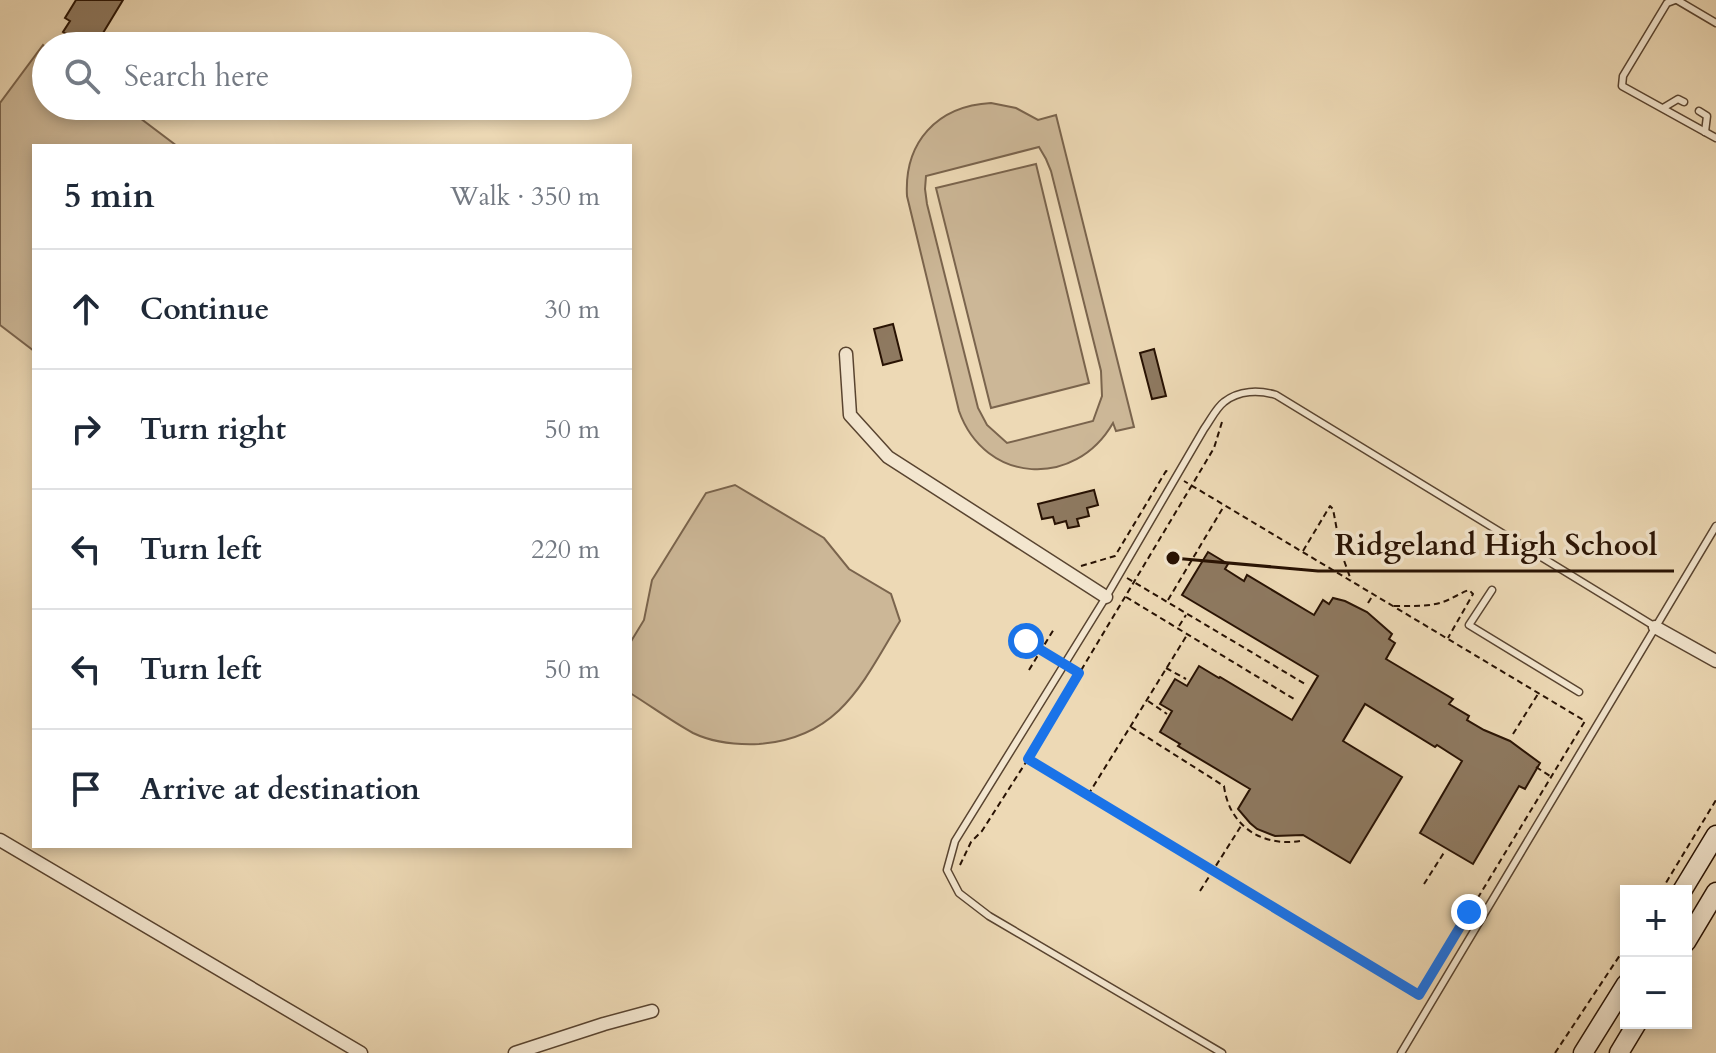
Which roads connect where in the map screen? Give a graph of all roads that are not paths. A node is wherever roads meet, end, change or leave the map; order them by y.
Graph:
1 (1676, 0) edge
2 (1716, 23) edge
3 (1684, 102) dead end
4 (1663, 108) junction
5 (1699, 111) dead end
6 (1705, 132) junction
7 (1716, 138) edge
8 (846, 354) dead end
9 (1716, 526) edge
10 (1492, 590) dead end
11 (1106, 597) junction
12 (1655, 627) junction
13 (1716, 661) edge
14 (1579, 692) dead end
15 (1716, 835) edge
16 (0, 840) edge
17 (1686, 885) edge
18 (1716, 892) edge
19 (1692, 932) edge
20 (1620, 994) edge
21 (652, 1011) dead end
22 (1633, 1029) edge
23 (361, 1053) edge
24 (515, 1053) edge
25 (1222, 1053) edge
26 (1401, 1053) edge
27 (1583, 1053) edge
28 (1619, 1053) edge

1 - 2 lane
1 - 4 lane
3 - 4 lane
4 - 6 lane
5 - 6 lane
6 - 7 lane
8 - 11 street
9 - 12 lane
10 - 14 lane
11 - 12 lane
11 - 25 lane
12 - 13 street
12 - 26 lane
15 - 17 main road
16 - 23 street
18 - 19 main road
20 - 27 main road
21 - 24 street
22 - 28 main road

